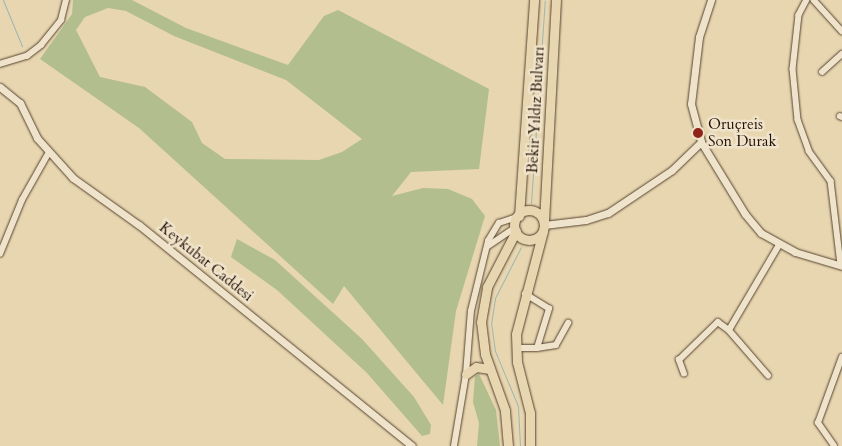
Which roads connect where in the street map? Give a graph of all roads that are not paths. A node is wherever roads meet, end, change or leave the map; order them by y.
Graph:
1 (66, 0) edge
2 (534, 0) edge
3 (556, 0) edge
4 (711, 0) edge
5 (807, 0) edge
6 (814, 0) edge
7 (842, 31) edge
8 (842, 54) edge
9 (0, 64) edge
10 (822, 72) dead end
11 (0, 87) edge
12 (701, 142) junction
13 (48, 154) junction
14 (518, 216) junction
15 (544, 226) junction
16 (516, 229) junction
17 (779, 245) junction
18 (486, 250) junction
19 (0, 254) edge
20 (842, 266) edge
21 (525, 294) junction
22 (568, 323) dead end
23 (729, 330) junction
24 (516, 348) junction
25 (536, 348) junction
26 (842, 357) edge
27 (490, 369) junction
28 (466, 374) junction
29 (684, 374) dead end
30 (768, 375) dead end
31 (412, 446) edge
32 (454, 446) edge
33 (508, 446) edge
34 (530, 446) edge
35 (834, 446) edge

1 - 9 street
2 - 14 main road, Bekir Yıldız Bulvarı
3 - 15 main road, Bekir Yıldız Bulvarı
4 - 12 street
5 - 20 street
6 - 7 street
8 - 10 street
11 - 13 street, Keykubat Caddesi
12 - 15 street
12 - 17 street
13 - 19 street
13 - 31 street, Keykubat Caddesi
14 - 15 main road
14 - 16 main road, Bekir Yıldız Bulvarı
14 - 18 street
15 - 16 main road
15 - 21 main road, Bekir Yıldız Bulvarı
16 - 18 street
16 - 27 main road
17 - 20 street
17 - 23 street
18 - 28 street
21 - 24 main road, Bekir Yıldız Bulvarı
21 - 25 street
22 - 25 street
23 - 29 street
23 - 30 street
24 - 25 street
24 - 34 main road, Bekir Yıldız Bulvarı
26 - 35 street
27 - 28 main road
27 - 33 main road
28 - 32 street

